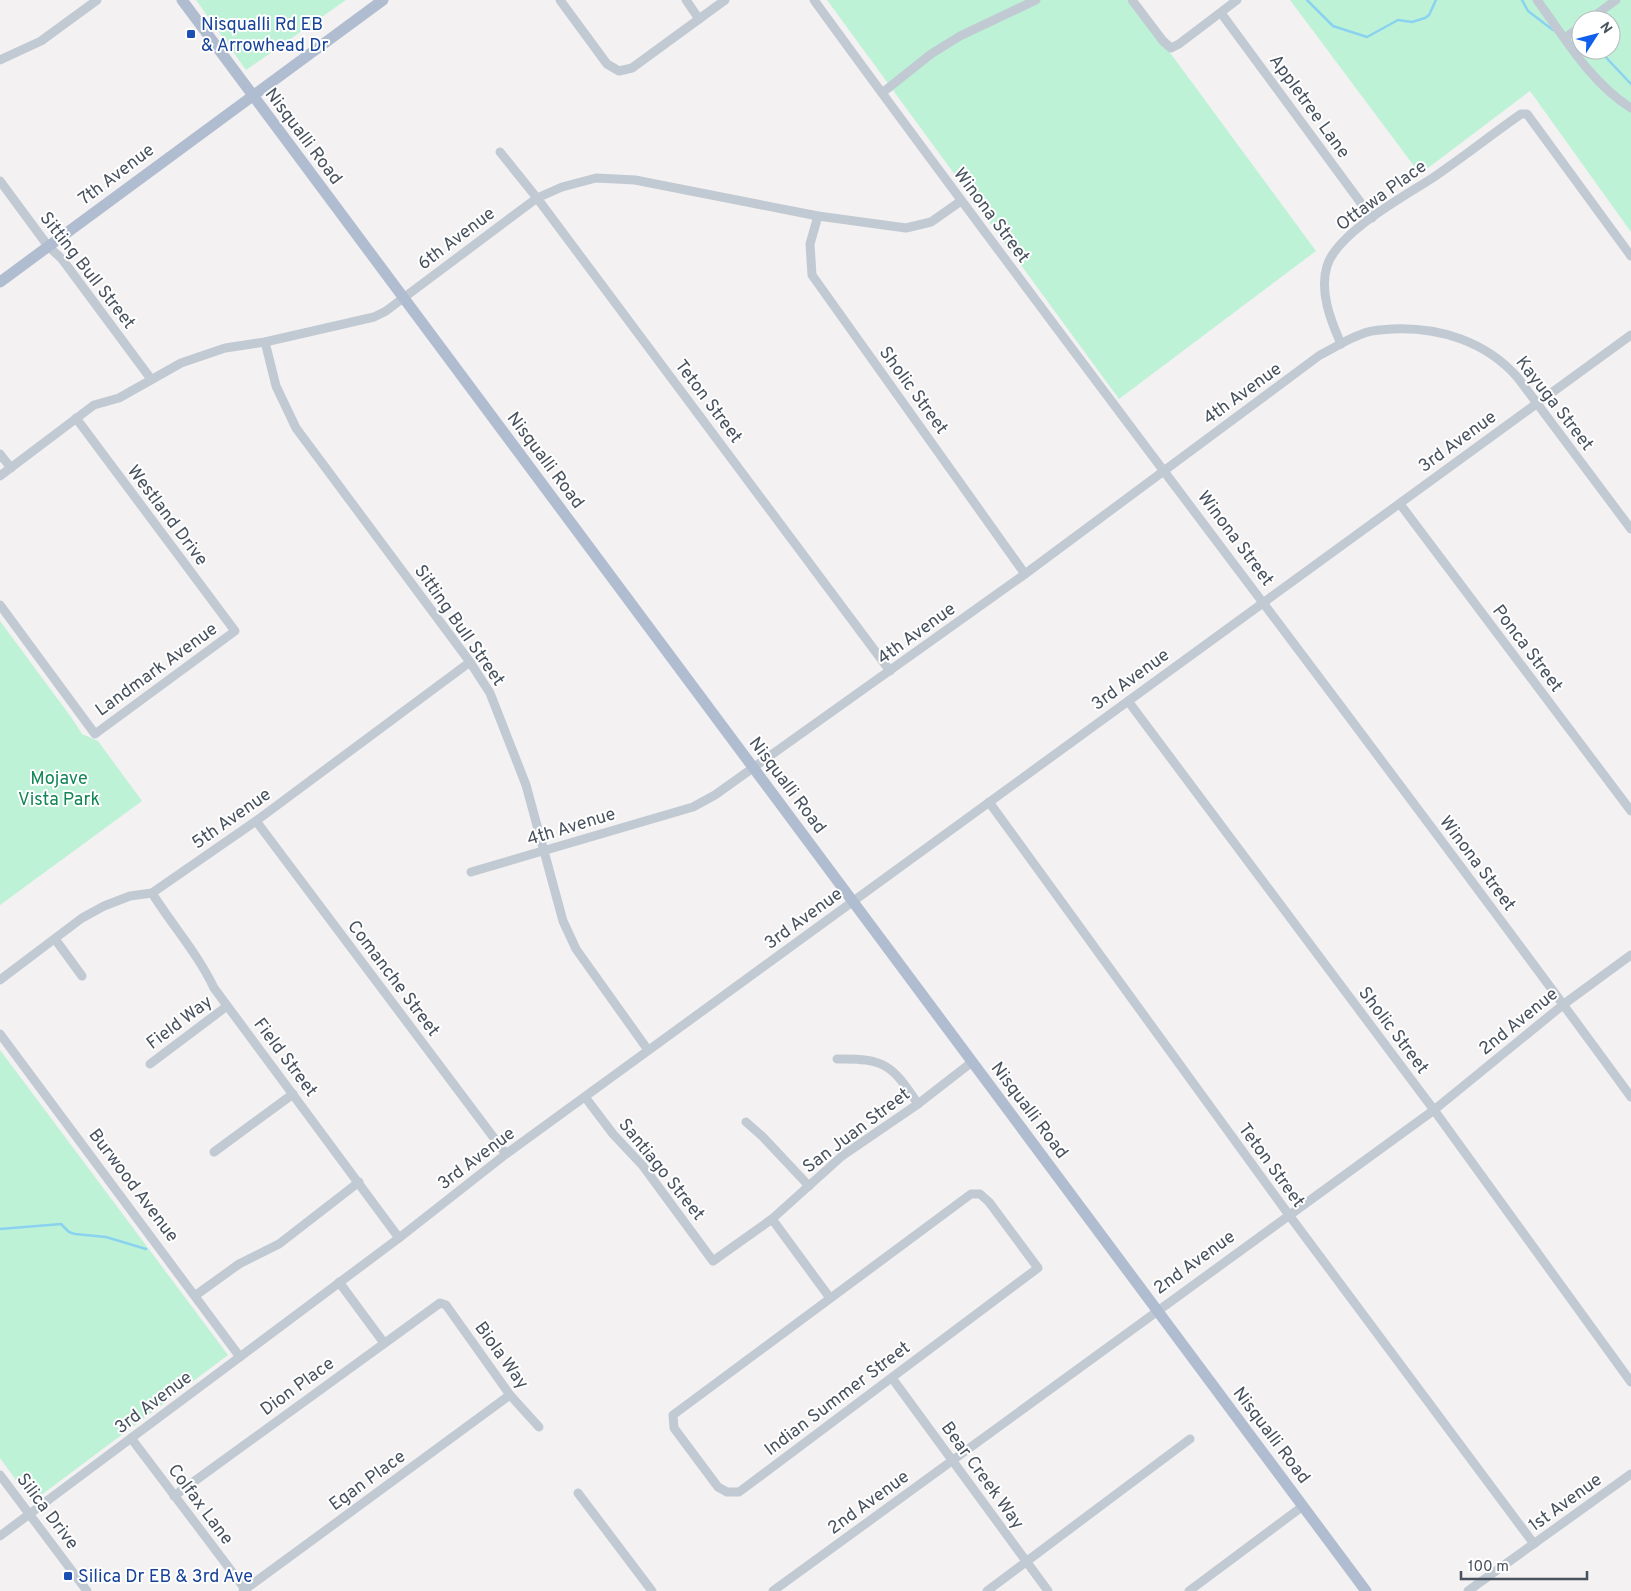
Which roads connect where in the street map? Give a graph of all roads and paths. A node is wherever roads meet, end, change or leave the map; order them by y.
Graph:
1 (97, 0) edge
2 (182, 0) edge
3 (384, 0) edge
4 (560, 0) edge
5 (686, 0) edge
6 (725, 0) edge
7 (814, 0) edge
8 (1036, 0) edge
9 (1132, 0) edge
10 (1237, 0) edge
11 (1537, 0) edge
12 (1616, 0) edge
13 (1602, 10) edge
14 (1221, 13) junction
15 (699, 19) junction
16 (1571, 34) edge
17 (1565, 38) junction
18 (0, 60) edge
19 (882, 94) junction
20 (252, 96) junction
21 (1631, 108) edge
22 (500, 152) dead end
23 (0, 181) edge
24 (537, 198) junction
25 (960, 201) junction
26 (818, 216) junction
27 (1372, 218) junction
28 (48, 246) junction
29 (1631, 256) edge
30 (0, 282) edge
31 (403, 297) junction
32 (1631, 335) edge
33 (265, 342) junction
34 (1340, 344) junction
35 (151, 379) junction
36 (1536, 403) junction
37 (76, 418) junction
38 (0, 454) edge
39 (11, 468) junction
40 (1165, 470) junction
41 (0, 476) edge
42 (1400, 504) junction
43 (1631, 529) edge
44 (1025, 574) junction
45 (1263, 602) junction
46 (0, 605) edge
47 (235, 631) joint
48 (470, 662) junction
49 (890, 671) junction
50 (1128, 701) junction
51 (753, 768) junction
52 (989, 802) junction
53 (1631, 812) edge
54 (256, 821) junction
55 (543, 852) junction
56 (472, 872) dead end
57 (152, 893) junction
58 (853, 901) junction
59 (55, 939) junction
60 (1631, 955) edge
61 (82, 976) dead end
62 (0, 980) edge
63 (1564, 1004) junction
64 (227, 1006) junction
65 (0, 1034) edge
66 (648, 1050) junction
67 (837, 1059) dead end
68 (972, 1062) junction
69 (150, 1064) dead end
70 (293, 1094) junction
71 (585, 1097) junction
72 (1631, 1097) edge
73 (918, 1104) junction
74 (1434, 1110) junction
75 (746, 1122) dead end
76 (214, 1152) dead end
77 (506, 1154) junction
78 (359, 1182) junction
79 (809, 1186) junction
80 (1288, 1215) junction
81 (772, 1219) junction
82 (400, 1238) junction
83 (713, 1261) joint
84 (339, 1282) junction
85 (196, 1295) junction
86 (830, 1298) junction
87 (440, 1303) joint
88 (1157, 1309) junction
89 (384, 1343) junction
90 (240, 1357) junction
91 (892, 1378) junction
92 (1631, 1382) edge
93 (510, 1395) junction
94 (539, 1427) dead end
95 (131, 1438) junction
96 (1190, 1439) dead end
97 (952, 1460) junction
98 (1631, 1474) edge
99 (0, 1475) edge
100 (578, 1493) dead end
101 (174, 1496) junction
102 (1303, 1506) junction
103 (29, 1514) junction
104 (0, 1536) edge
105 (1534, 1544) junction
106 (1026, 1561) junction
107 (244, 1590) edge
108 (87, 1591) edge
109 (652, 1591) edge
110 (773, 1591) edge
111 (986, 1591) edge
112 (1048, 1591) edge
113 (1189, 1591) edge
114 (1366, 1591) edge
115 (1468, 1591) edge

1 - 18 street
2 - 20 main road, Nisqualli Road
3 - 20 main road, 7th Avenue
4 - 15 street
5 - 15 street
6 - 15 street
7 - 19 street, Winona Street
8 - 19 street
9 - 14 street
10 - 14 street
11 - 17 street
12 - 13 street
14 - 27 street, Appletree Lane
16 - 17 street
17 - 21 street
19 - 25 street, Winona Street
20 - 28 main road, 7th Avenue
20 - 31 main road, Nisqualli Road
22 - 24 street, Teton Street
23 - 28 street, Sitting Bull Street
24 - 26 street, 6th Avenue
24 - 31 street, 6th Avenue
24 - 49 street, Teton Street
25 - 26 street, 6th Avenue
25 - 40 street, Winona Street
26 - 44 street, Sholic Street
27 - 29 street, Ottawa Place
27 - 34 street, Ottawa Place
28 - 30 main road, 7th Avenue
28 - 35 street, Sitting Bull Street
31 - 33 street, 6th Avenue
31 - 51 main road, Nisqualli Road
32 - 36 street, 3rd Avenue
33 - 35 street, 6th Avenue
33 - 48 street, Sitting Bull Street
34 - 36 street, Kayuga Street
34 - 40 street, 4th Avenue
35 - 37 street, 6th Avenue
36 - 42 street, 3rd Avenue
36 - 43 street, Kayuga Street
37 - 39 street, 6th Avenue
37 - 47 street, Westland Drive
38 - 39 street
39 - 41 street, 6th Avenue
40 - 44 street, 4th Avenue
40 - 45 street, Winona Street
42 - 45 street, 3rd Avenue
42 - 53 street, Ponca Street
44 - 49 street, 4th Avenue
45 - 50 street, 3rd Avenue
45 - 63 street, Winona Street
46 - 47 street, Landmark Avenue
48 - 54 street, 5th Avenue
48 - 55 street, Sitting Bull Street
49 - 51 street, 4th Avenue
50 - 52 street, 3rd Avenue
50 - 74 street, Sholic Street
51 - 55 street, 4th Avenue
51 - 58 main road, Nisqualli Road
52 - 58 street, 3rd Avenue
52 - 80 street, Teton Street
54 - 57 street, 5th Avenue
54 - 77 street, Comanche Street
55 - 56 street, 4th Avenue
55 - 66 street, Sitting Bull Street
57 - 59 street, 5th Avenue
57 - 64 street, Field Street
58 - 66 street, 3rd Avenue
58 - 68 main road, Nisqualli Road
59 - 61 street
59 - 62 street, 5th Avenue
60 - 63 street, 2nd Avenue
63 - 72 street, Winona Street
63 - 74 street, 2nd Avenue
64 - 69 street, Field Way
64 - 70 street, Field Street
65 - 85 street, Burwood Avenue
66 - 71 street, 3rd Avenue
67 - 73 street
68 - 73 street, San Juan Street
68 - 88 main road, Nisqualli Road
70 - 76 street
70 - 78 street, Field Street
71 - 77 street, 3rd Avenue
71 - 83 street, Santiago Street
73 - 79 street, San Juan Street
74 - 80 street, 2nd Avenue
74 - 92 street, Sholic Street
75 - 79 street
77 - 82 street, 3rd Avenue
78 - 82 street, Field Street
78 - 85 street
79 - 81 street, San Juan Street
80 - 88 street, 2nd Avenue
80 - 105 street, Teton Street
81 - 83 street, San Juan Street
81 - 86 street
82 - 84 street, 3rd Avenue
84 - 89 street
84 - 90 street, 3rd Avenue
85 - 90 street, Burwood Avenue
86 - 91 street, Indian Summer Street
86 - 91 street, Indian Summer Street
87 - 89 street, Dion Place
87 - 93 street, Biola Way
88 - 97 street, 2nd Avenue
88 - 102 main road, Nisqualli Road
89 - 101 street, Dion Place
90 - 95 street, 3rd Avenue
91 - 97 street, Bear Creek Way
93 - 94 street, Biola Way
93 - 107 street, Egan Place
95 - 101 street, Colfax Lane
95 - 103 street, 3rd Avenue
96 - 106 street
97 - 106 street, Bear Creek Way
97 - 110 street, 2nd Avenue
98 - 105 street, 1st Avenue
99 - 103 street, Silica Drive
100 - 109 street
101 - 107 street, Colfax Lane
102 - 113 street
102 - 114 main road, Nisqualli Road
103 - 104 street, 3rd Avenue
103 - 108 street, Silica Drive
105 - 115 street, 1st Avenue
106 - 111 street
106 - 112 street, Bear Creek Way

